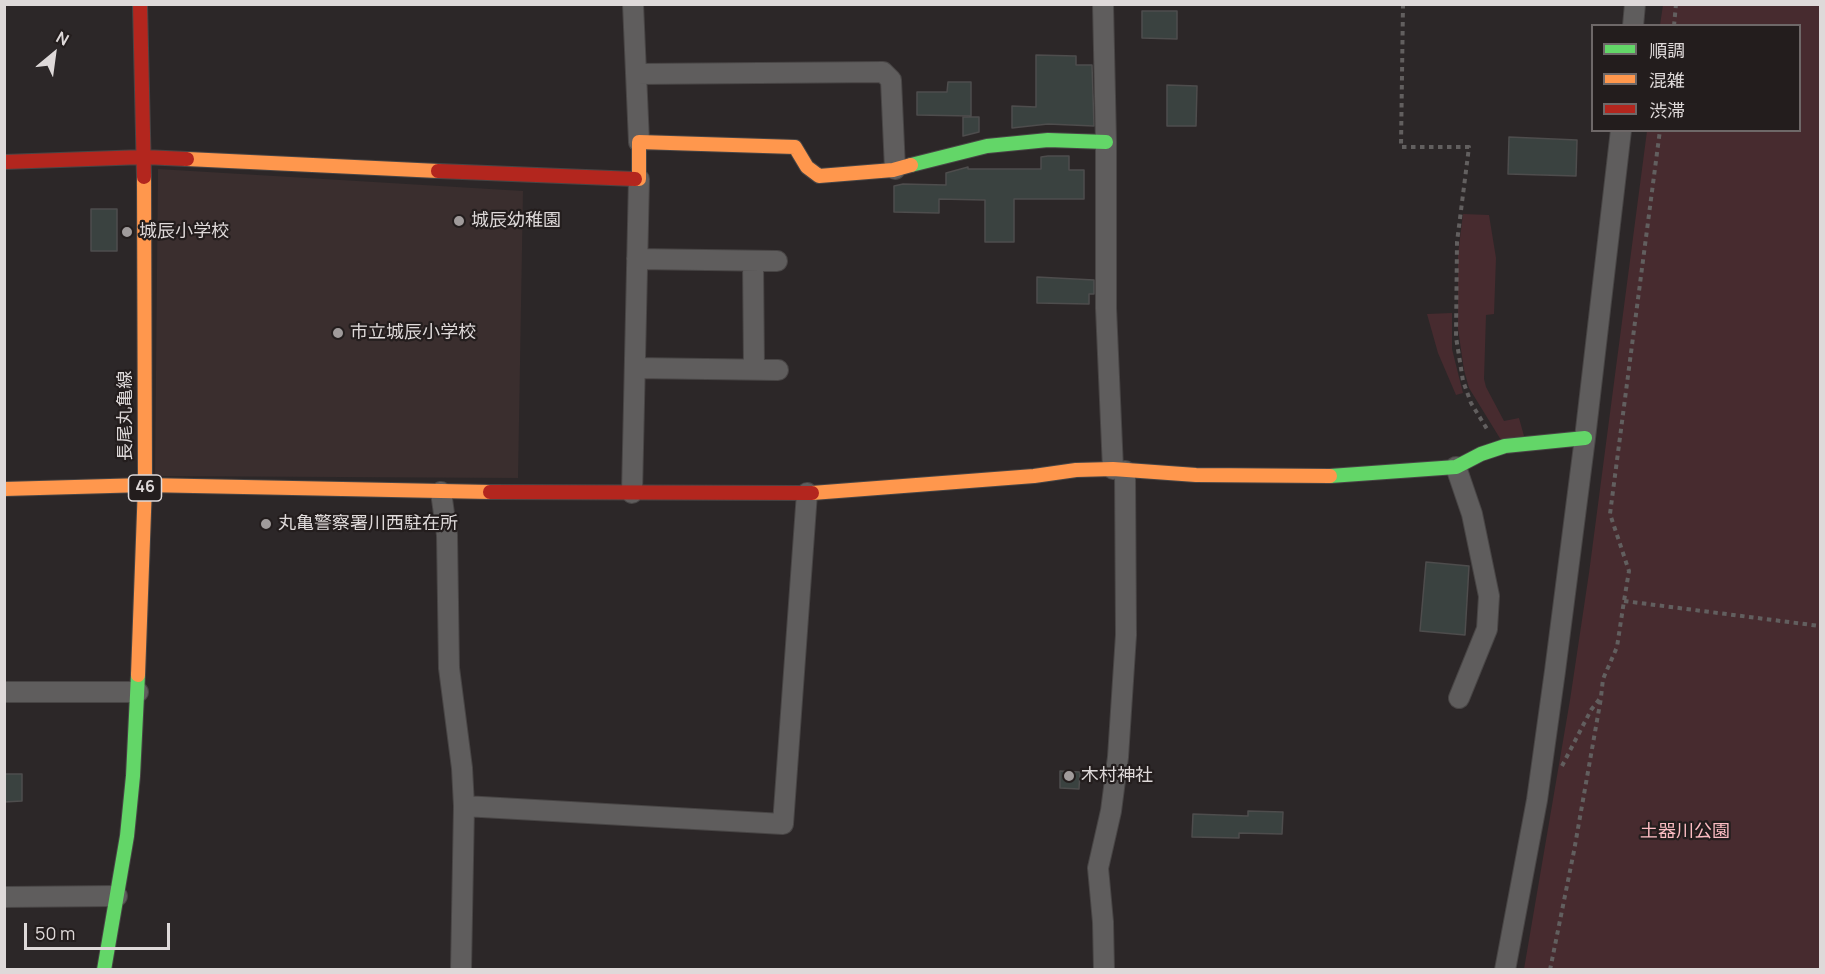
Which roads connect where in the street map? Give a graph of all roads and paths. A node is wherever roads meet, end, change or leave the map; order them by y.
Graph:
1 (140, 4) edge
2 (633, 4) edge
3 (1103, 4) edge
4 (1402, 4) edge
5 (1635, 4) edge
6 (1676, 4) edge
7 (1633, 24) edge
8 (1674, 24) edge
9 (636, 74) junction
10 (1621, 132) edge
11 (1660, 132) edge
12 (639, 141) junction
13 (1106, 142) junction
14 (144, 157) junction
15 (4, 162) edge
16 (895, 169) junction
17 (639, 178) junction
18 (637, 260) junction
19 (753, 261) junction
20 (777, 261) dead end
21 (634, 368) junction
22 (754, 369) junction
23 (778, 370) dead end
24 (1585, 438) junction
25 (1498, 448) junction
26 (1456, 467) junction
27 (1119, 470) junction
28 (145, 485) junction
29 (4, 489) edge
30 (441, 492) junction
31 (632, 493) junction
32 (807, 493) junction
33 (1624, 601) junction
34 (1821, 626) edge
35 (4, 692) edge
36 (138, 692) junction
37 (1601, 697) junction
38 (1459, 698) dead end
39 (1558, 771) dead end
40 (464, 806) junction
41 (117, 896) junction
42 (4, 897) edge
43 (104, 969) edge
44 (461, 969) edge
45 (1104, 969) edge
46 (1505, 969) edge
47 (1550, 969) edge

1 - 14 street, 長尾丸亀線 / 46
2 - 9 street
3 - 13 street
4 - 25 path
5 - 7 street
6 - 8 path
9 - 12 street
9 - 16 street
10 - 24 street
11 - 33 path
12 - 16 street
12 - 17 street
13 - 16 street
13 - 27 street
14 - 15 street
14 - 17 street
14 - 28 street, 長尾丸亀線 / 46
17 - 18 street
18 - 19 street
18 - 21 street
19 - 20 street
19 - 22 street
21 - 22 street
21 - 31 street
22 - 23 street
24 - 25 street
24 - 46 street
25 - 26 street
26 - 27 street
26 - 38 street
27 - 32 street
27 - 45 street
28 - 29 street
28 - 30 street
28 - 36 street, 長尾丸亀線 / 46
30 - 31 street
30 - 40 street
31 - 32 street
32 - 40 street
33 - 34 path
33 - 37 path
35 - 36 street
36 - 41 street, 長尾丸亀線 / 46
37 - 39 path
37 - 47 path
40 - 44 street
41 - 42 street
41 - 43 street, 長尾丸亀線 / 46

